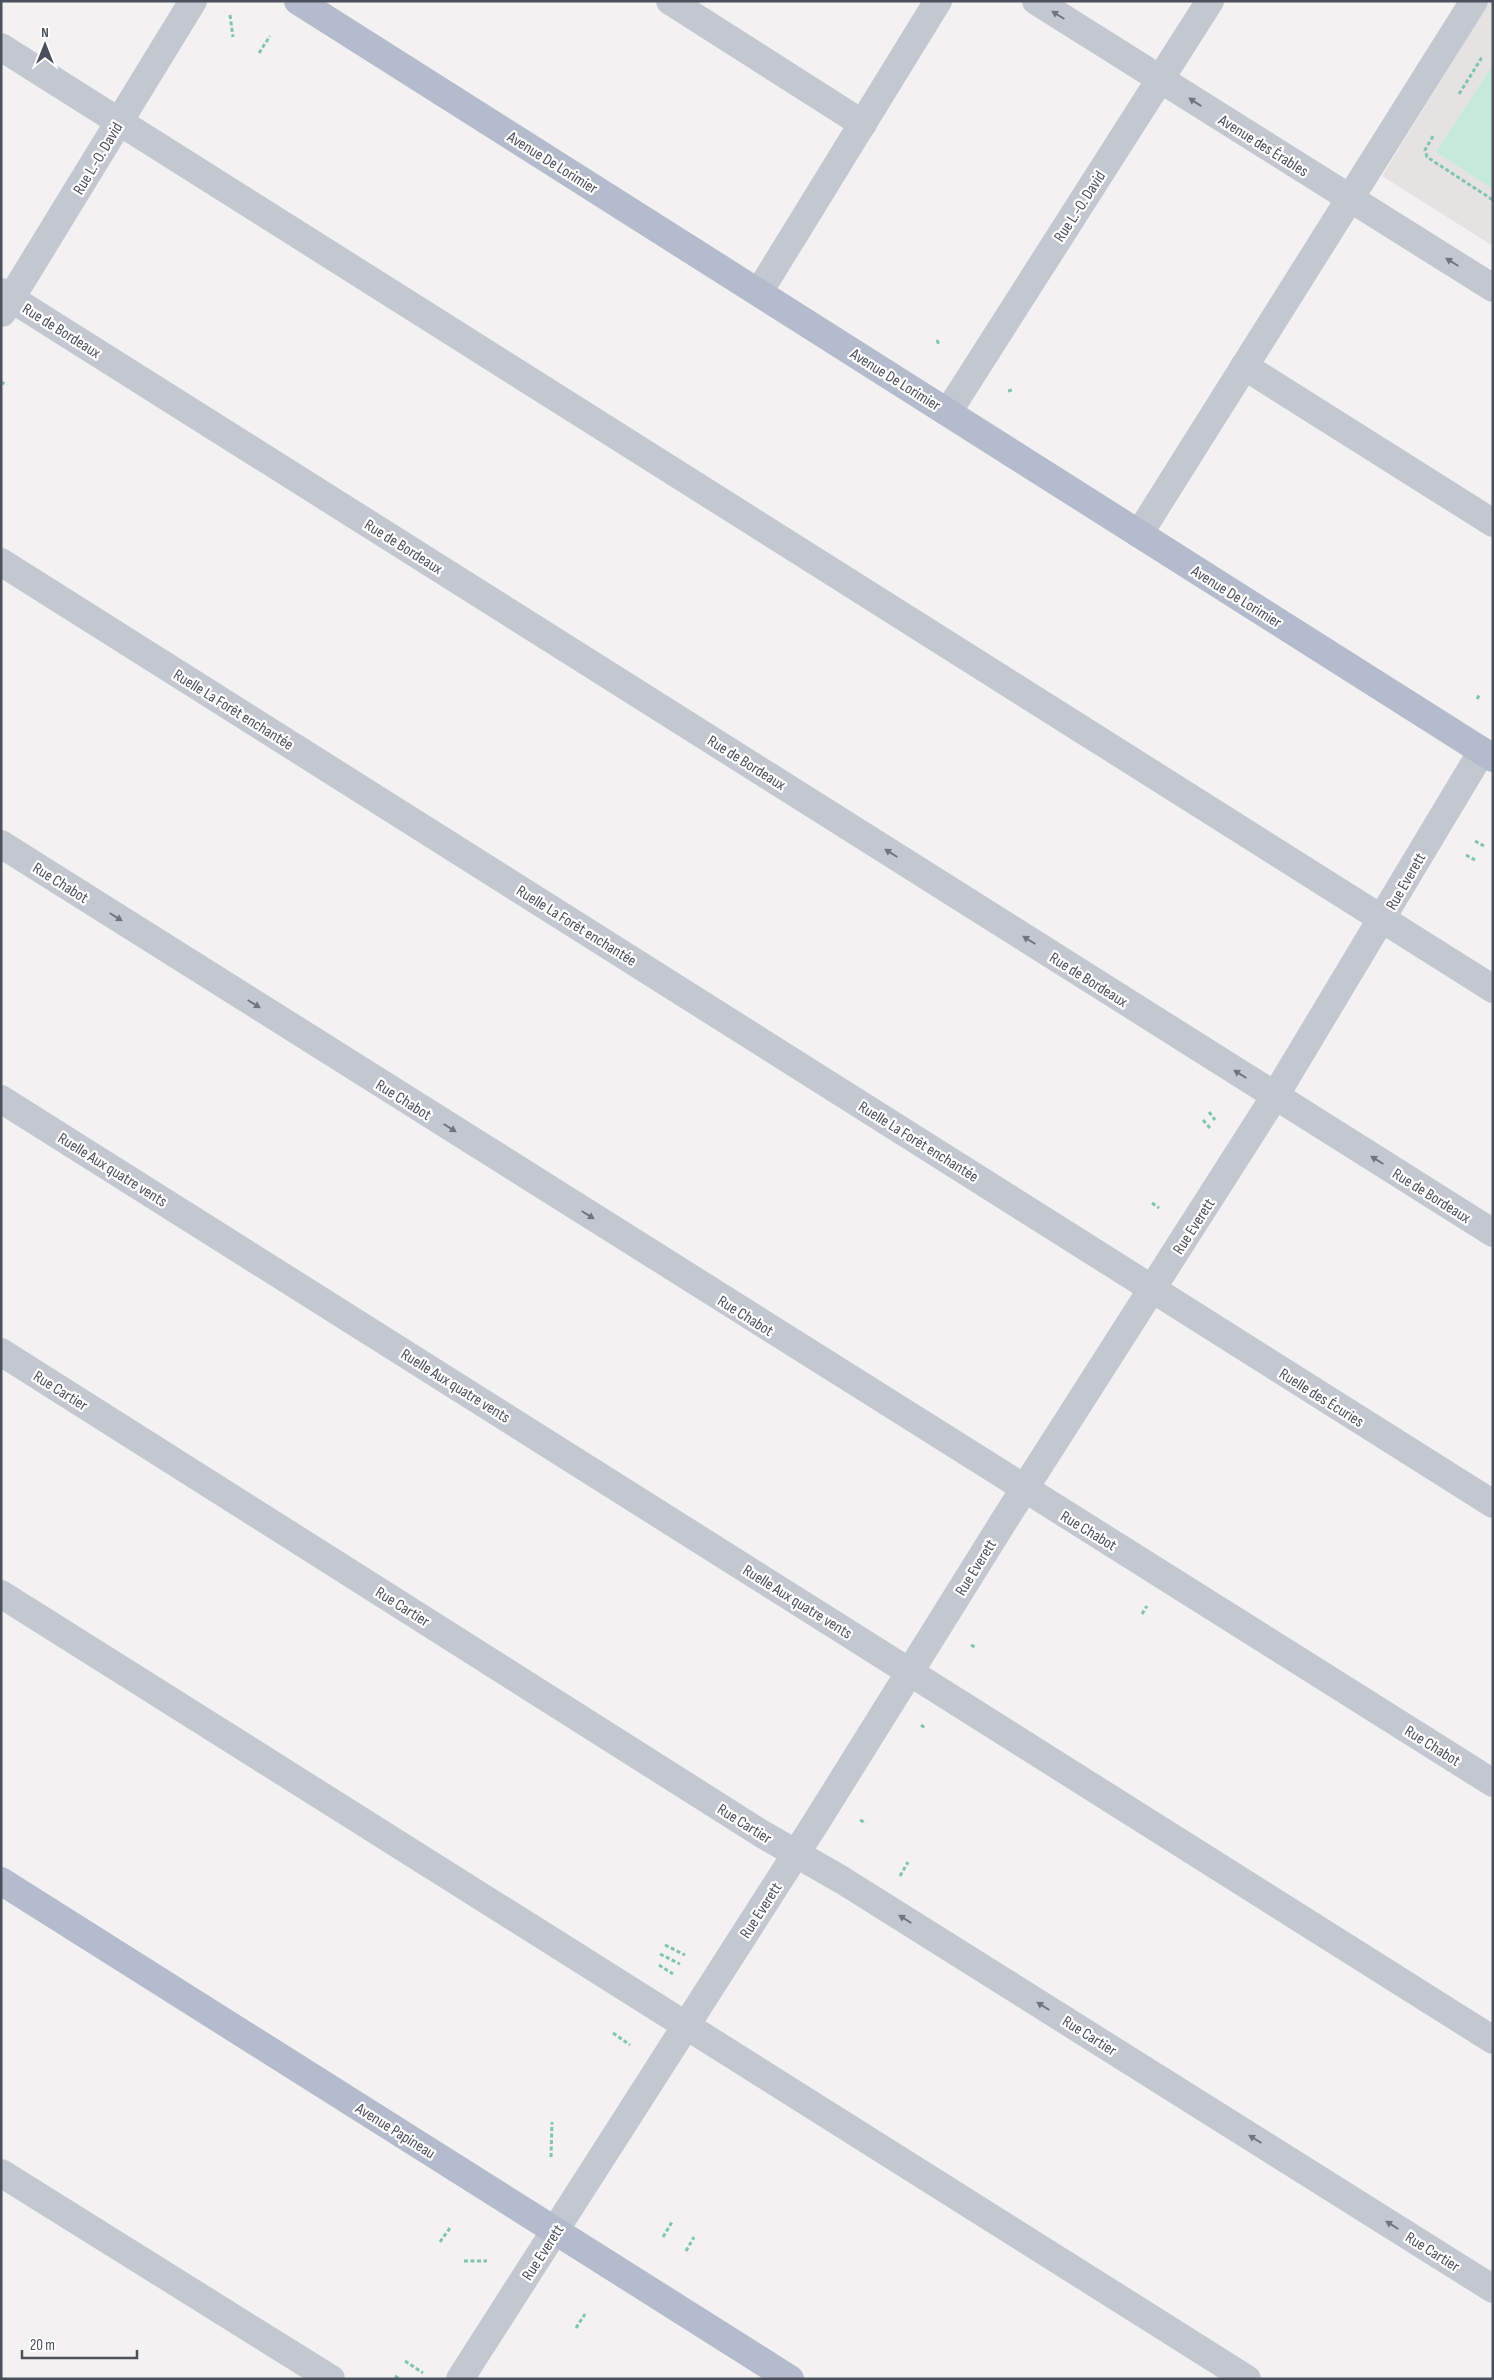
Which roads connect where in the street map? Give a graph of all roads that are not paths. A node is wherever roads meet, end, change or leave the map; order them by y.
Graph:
1 (193, 1) edge
2 (298, 1) edge
3 (670, 1) edge
4 (938, 1) edge
5 (1036, 1) edge
6 (1210, 1) edge
7 (1474, 1) edge
8 (1, 47) edge
9 (1160, 80) junction
10 (120, 121) junction
11 (863, 124) junction
12 (1351, 198) junction
13 (1493, 288) edge
14 (759, 292) junction
15 (5, 301) edge
16 (1244, 366) junction
17 (948, 412) junction
18 (1493, 523) edge
19 (1139, 534) junction
20 (1, 562) edge
21 (1487, 754) edge
22 (1, 844) edge
23 (1382, 921) junction
24 (1493, 989) edge
25 (1275, 1096) junction
26 (1, 1099) edge
27 (1493, 1233) edge
28 (1152, 1289) junction
29 (1, 1352) edge
30 (1024, 1490) junction
31 (1493, 1504) edge
32 (1, 1594) edge
33 (910, 1670) junction
34 (1493, 1783) edge
35 (796, 1854) junction
36 (1, 1881) edge
37 (686, 2025) junction
38 (1493, 2040) edge
39 (1, 2173) edge
40 (555, 2231) junction
41 (1493, 2289) edge
42 (331, 2379) edge
43 (460, 2379) edge
44 (790, 2379) edge
45 (1247, 2379) edge

1 - 10 street, Rue L.-O. David
2 - 14 main road, Avenue De Lorimier
3 - 11 street
4 - 11 street
9 -> 5 street, Avenue des Érables
6 - 9 street, Rue L.-O. David
7 - 12 street
8 - 10 street
12 -> 9 street, Avenue des Érables
9 - 17 street, Rue L.-O. David
10 - 15 street, Rue L.-O. David
10 - 23 street
11 - 14 street
13 -> 12 street, Avenue des Érables
12 - 16 street
14 - 17 main road, Avenue De Lorimier
25 -> 15 street, Rue de Bordeaux
16 - 18 street
16 - 19 street
17 - 19 main road, Avenue De Lorimier
19 - 21 main road, Avenue De Lorimier
20 - 28 street, Ruelle La Forêt enchantée
21 - 23 street, Rue Everett
22 -> 30 street, Rue Chabot
23 - 24 street
23 - 25 street, Rue Everett
27 -> 25 street, Rue de Bordeaux
25 - 28 street, Rue Everett
26 - 33 street, Ruelle Aux quatre vents
28 - 30 street, Rue Everett
28 - 31 street, Ruelle des Écuries
29 - 35 street, Rue Cartier
30 - 33 street, Rue Everett
30 - 34 street, Rue Chabot
32 - 37 street
33 - 35 street, Rue Everett
33 - 38 street, Ruelle Aux quatre vents
35 - 37 street, Rue Everett
41 -> 35 street, Rue Cartier
36 - 40 main road, Avenue Papineau
37 - 40 street, Rue Everett
37 - 45 street
39 - 42 street
40 - 43 street, Rue Everett
40 - 44 main road, Avenue Papineau

